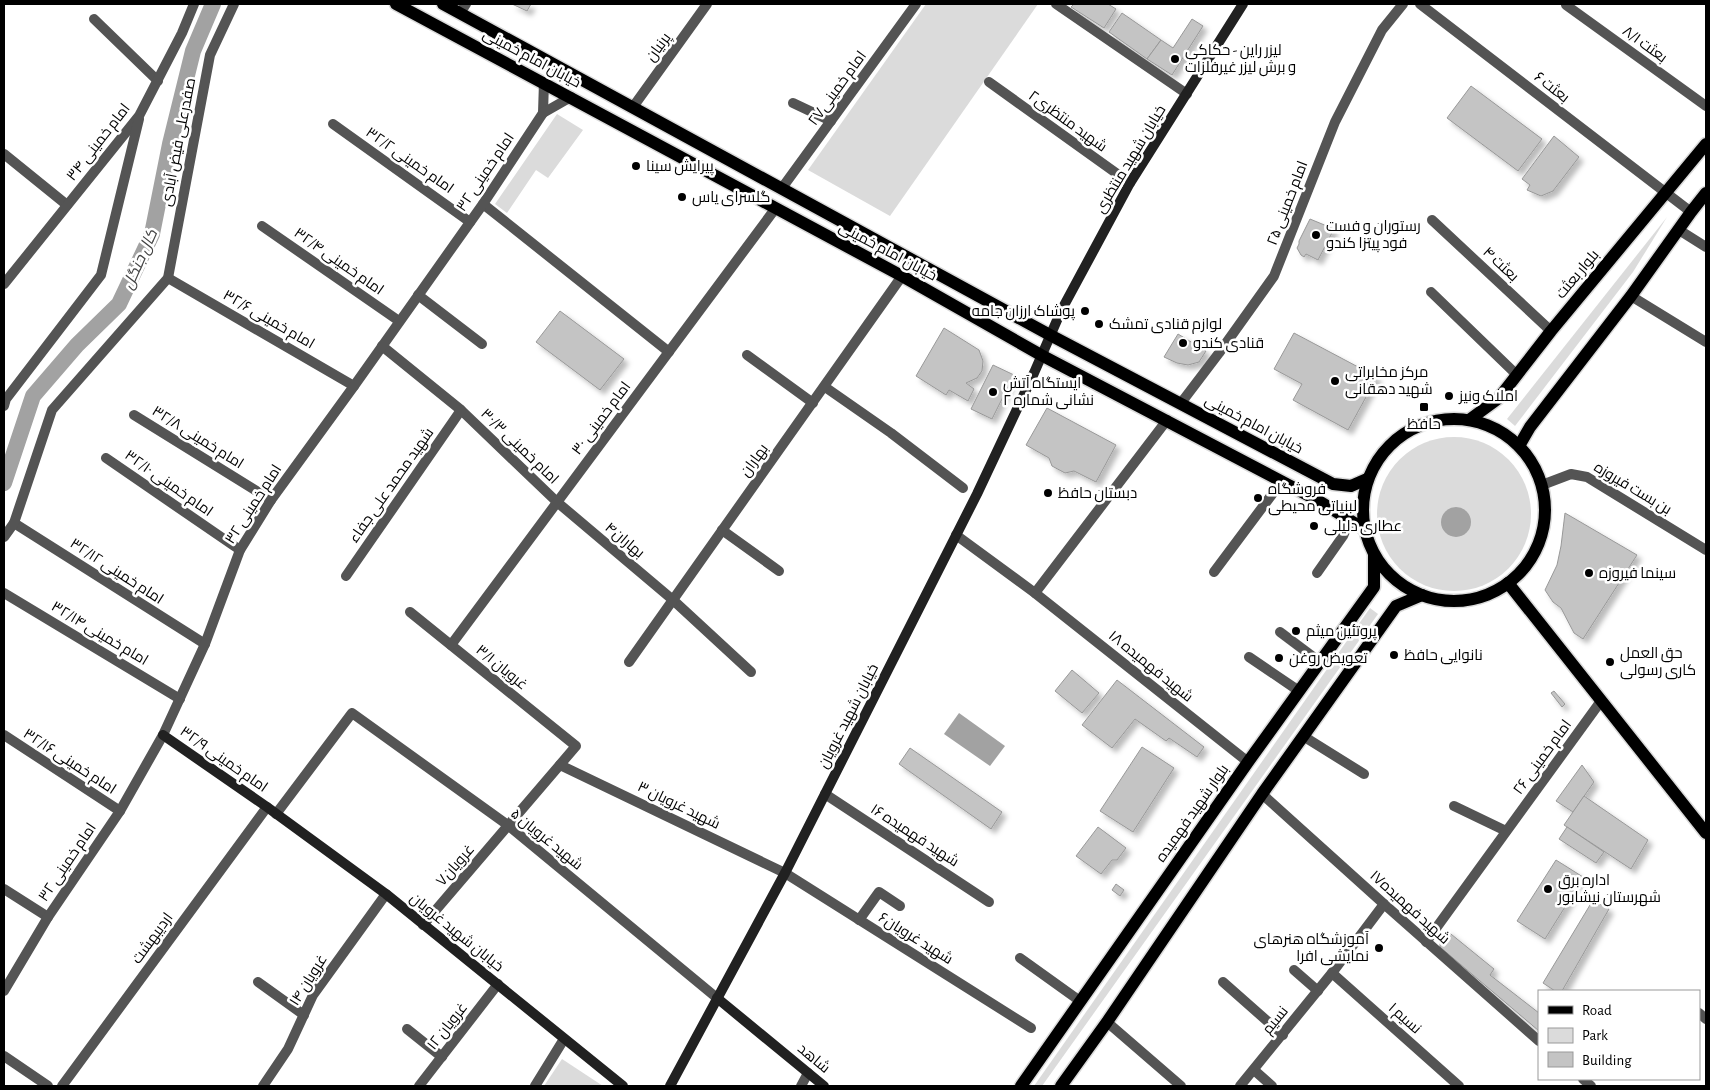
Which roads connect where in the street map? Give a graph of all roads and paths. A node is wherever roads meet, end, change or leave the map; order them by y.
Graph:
1 (194, 4) edge
2 (234, 4) edge
3 (396, 4) edge
4 (443, 4) edge
5 (707, 4) edge
6 (916, 4) edge
7 (1056, 4) edge
8 (1243, 4) edge
9 (1403, 4) edge
10 (1420, 4) edge
11 (1566, 5) dead end
12 (463, 8) edge
13 (94, 19) dead end
14 (158, 81) junction
15 (544, 82) junction
16 (989, 82) dead end
17 (1187, 94) junction
18 (571, 97) junction
19 (792, 103) dead end
20 (1706, 106) edge
21 (633, 107) junction
22 (543, 113) junction
23 (140, 116) junction
24 (831, 121) junction
25 (333, 124) dead end
26 (1706, 144) edge
27 (4, 154) edge
28 (1130, 183) junction
29 (782, 188) junction
30 (1706, 192) edge
31 (1666, 194) junction
32 (483, 204) junction
33 (67, 205) junction
34 (775, 209) junction
35 (1691, 212) junction
36 (1432, 220) dead end
37 (470, 222) junction
38 (262, 226) dead end
39 (1678, 230) junction
40 (1706, 247) edge
41 (902, 276) junction
42 (168, 278) junction
43 (4, 284) edge
44 (1432, 292) dead end
45 (418, 295) junction
46 (1631, 296) junction
47 (399, 321) junction
48 (1551, 331) junction
49 (1050, 335) junction
50 (1706, 342) edge
51 (482, 344) dead end
52 (382, 346) junction
53 (669, 352) junction
54 (1041, 354) junction
55 (747, 355) dead end
56 (1517, 375) junction
57 (354, 386) junction
58 (825, 387) junction
59 (813, 403) junction
60 (1181, 403) junction
61 (4, 406) edge
62 (461, 410) junction
63 (134, 416) dead end
64 (1167, 420) junction
65 (1469, 420) junction
66 (1520, 446) junction
67 (106, 458) dead end
68 (1368, 479) junction
69 (1282, 481) junction
70 (1542, 485) junction
71 (963, 488) dead end
72 (271, 500) junction
73 (557, 502) junction
74 (1350, 520) junction
75 (14, 523) junction
76 (1364, 529) junction
77 (722, 530) junction
78 (956, 536) junction
79 (4, 537) edge
80 (240, 550) junction
81 (1706, 550) edge
82 (1374, 555) junction
83 (779, 571) dead end
84 (1214, 572) dead end
85 (1318, 573) dead end
86 (346, 576) dead end
87 (1508, 583) junction
88 (4, 592) edge
89 (1035, 593) junction
90 (1422, 595) junction
91 (673, 600) junction
92 (410, 612) dead end
93 (1280, 632) dead end
94 (204, 644) junction
95 (451, 645) junction
96 (1249, 657) dead end
97 (629, 662) dead end
98 (1320, 662) junction
99 (751, 672) dead end
100 (1299, 691) junction
101 (180, 700) junction
102 (1602, 701) junction
103 (4, 735) edge
104 (163, 735) junction
105 (1303, 736) junction
106 (576, 746) joint
107 (1248, 762) junction
108 (560, 765) junction
109 (1364, 774) dead end
110 (825, 794) junction
111 (1262, 794) junction
112 (1454, 806) dead end
113 (267, 807) junction
114 (120, 811) junction
115 (276, 814) junction
116 (509, 826) junction
117 (1506, 831) junction
118 (1706, 833) edge
119 (785, 873) junction
120 (4, 888) edge
121 (386, 894) junction
122 (988, 902) dead end
123 (1384, 904) junction
124 (900, 906) dead end
125 (48, 917) junction
126 (859, 920) junction
127 (423, 925) junction
128 (1426, 942) junction
129 (1020, 958) dead end
130 (1294, 970) dead end
131 (1332, 973) junction
132 (258, 982) dead end
133 (1223, 982) dead end
134 (498, 984) junction
135 (4, 991) edge
136 (1318, 991) junction
137 (717, 998) junction
138 (1080, 1001) junction
139 (304, 1015) junction
140 (1108, 1022) junction
141 (1031, 1028) dead end
142 (407, 1029) dead end
143 (1283, 1035) junction
144 (564, 1039) junction
145 (1538, 1039) edge
146 (4, 1056) edge
147 (442, 1057) junction
148 (1254, 1070) junction
149 (808, 1073) junction
150 (48, 1086) edge
151 (62, 1086) edge
152 (263, 1086) edge
153 (419, 1086) edge
154 (535, 1086) edge
155 (623, 1086) edge
156 (670, 1086) edge
157 (801, 1086) edge
158 (824, 1086) edge
159 (1020, 1086) edge
160 (1061, 1086) edge
161 (1182, 1086) edge
162 (1240, 1086) edge
163 (1272, 1086) edge
164 (1459, 1086) edge

1 - 14 street, امام خمینی ۳۴
2 - 42 street, صفدرعلی فیض آبادی
3 - 15 main road, خیابان امام خمینی
4 - 12 main road, خیابان امام خمینی
5 - 21 street, پرنیان
6 - 24 street, امام خمینی۲۷
7 - 17 street
8 - 17 street, خیابان شهید منتظری
9 - 60 street, امام خمینی ۲۵
10 - 31 street, بعثت ۶
11 - 20 street, بعثت ۸/۱
12 - 21 main road, خیابان امام خمینی
13 - 14 street
14 - 23 street, امام خمینی ۳۴
15 - 18 main road, خیابان امام خمینی
15 - 22 street
16 - 28 street, شهید منتظری۲
17 - 28 street, خیابان شهید منتظری
18 - 22 street
18 - 34 main road, خیابان امام خمینی
19 - 24 street
21 - 29 main road, خیابان امام خمینی
22 - 32 street, امام خمینی ۳۲
23 - 33 street, امام خمینی ۳۴
23 - 61 street
24 - 29 street, امام خمینی۲۷
25 - 37 street, امام خمینی ۳۲/۲
26 - 31 main road, بلوار بعثت
27 - 33 street
28 - 49 street, خیابان شهید منتظری
29 - 49 main road, خیابان امام خمینی
30 - 35 main road
31 - 35 street, بعثت ۶
31 - 48 main road, بلوار بعثت
32 - 37 street, امام خمینی ۳۲
32 - 53 street
33 - 43 street, امام خمینی ۳۴
34 - 41 main road, خیابان امام خمینی
34 - 53 street, امام خمینی ۳۰
35 - 39 main road
36 - 48 street, بعثت ۴
37 - 45 street, امام خمینی ۳۲
38 - 47 street, امام خمینی ۳۲/۴
39 - 40 street
39 - 46 main road
41 - 54 main road, خیابان امام خمینی
41 - 58 street, بهاران
42 - 57 street, امام خمینی ۳۲/۶
42 - 75 street
44 - 56 street
45 - 47 street, امام خمینی ۳۲
45 - 51 street
46 - 50 street
46 - 66 main road
47 - 52 street, امام خمینی ۳۲
48 - 56 main road, بلوار بعثت
49 - 54 street, خیابان شهید منتظری
49 - 60 main road, خیابان امام خمینی
52 - 57 street, امام خمینی ۳۲
52 - 62 street, امام خمینی ۳۰/۳
53 - 73 street, امام خمینی ۳۰
54 - 64 main road, خیابان امام خمینی
54 - 78 street, خیابان شهید غرویان
55 - 59 street
56 - 65 main road, بلوار بعثت
57 - 72 street, امام خمینی ۳۲
58 - 59 street, بهاران
58 - 71 street
59 - 77 street, بهاران
60 - 68 main road, خیابان امام خمینی
62 - 73 street, امام خمینی ۳۰/۳
62 - 86 street, شهید محمد علی جفاء
63 - 72 street, امام خمینی ۳۲/۸
64 - 69 main road, خیابان امام خمینی
64 - 89 street
65 - 66 main road
65 - 68 main road
66 - 70 main road
67 - 80 street, امام خمینی ۳۲/۱۰
68 - 76 main road
69 - 74 main road, خیابان امام خمینی
69 - 84 street
70 - 81 street, بن بست فیروزه
70 - 87 main road
72 - 80 street, امام خمینی ۳۲
73 - 91 street, بهاران۴
73 - 95 street, امام خمینی ۳۰
74 - 76 main road, خیابان امام خمینی
74 - 85 street
75 - 79 street
75 - 94 street, امام خمینی ۳۲/۱۲
76 - 82 main road
77 - 83 street
77 - 91 street, بهاران
78 - 89 street, شهید فهمیده ۱۸
78 - 110 street, خیابان شهید غرویان
80 - 94 street, امام خمینی ۳۲
82 - 90 main road
82 - 98 main road, بلوار شهید فهمیده
87 - 90 main road
87 - 102 main road
88 - 101 street, امام خمینی ۳۲/۱۴
89 - 107 street, شهید فهمیده ۱۸
90 - 105 main road
91 - 97 street, بهاران
91 - 99 street, بهاران۴
92 - 95 street, غرویان ۳/۱
93 - 98 street
94 - 101 street, امام خمینی ۳۲
95 - 106 street, غرویان ۳/۱
96 - 100 street
98 - 100 main road, بلوار شهید فهمیده
100 - 107 main road, بلوار شهید فهمیده
101 - 104 street, امام خمینی ۳۲
102 - 117 street, امام خمینی ۲۶
102 - 118 main road
103 - 114 street, امام خمینی ۳۲/۱۶
104 - 113 street, امام خمینی ۳۲/۹
104 - 114 street, امام خمینی ۳۲
105 - 109 street
105 - 111 main road
106 - 108 street, غرویان۷
107 - 138 main road, بلوار شهید فهمیده
108 - 116 street, غرویان۷
108 - 119 street, شهید غرویان ۳
110 - 119 street, خیابان شهید غرویان
110 - 122 street, شهید فهمیده ۱۶
111 - 123 street, شهید فهمیده۱۷
111 - 140 main road
112 - 117 street
113 - 115 street, خیابان شهید غرویان
113 - 151 street, اردیبهشت
114 - 125 street, امام خمینی ۳۲
115 - 116 street, شهید غرویان ۵
115 - 121 street, خیابان شهید غرویان
116 - 127 street, غرویان۷
116 - 137 street, شهید غرویان ۵
117 - 128 street, امام خمینی ۲۶
119 - 126 street, شهید غرویان۶
119 - 137 street, خیابان شهید غرویان
120 - 125 street
121 - 127 street, خیابان شهید غرویان
121 - 139 street, غرویان ۱۴
123 - 128 street, شهید فهمیده۱۷
123 - 131 street, نسیم
124 - 126 street
125 - 135 street, امام خمینی ۳۲
126 - 141 street, شهید غرویان۶
127 - 134 street, خیابان شهید غرویان
128 - 145 street, شهید فهمیده۱۷
129 - 138 street
130 - 136 street
131 - 136 street, نسیم
131 - 164 street, نسیم ۱
132 - 139 street
133 - 143 street
134 - 144 street, خیابان شهید غرویان
134 - 147 street, غرویان ۱۲
136 - 143 street, نسیم
137 - 149 street, شاهد
137 - 156 street, خیابان شهید غرویان
138 - 159 main road, بلوار شهید فهمیده
139 - 152 street, غرویان ۱۴
140 - 160 main road
140 - 161 street
142 - 147 street
143 - 148 street, نسیم
144 - 154 street
144 - 155 street, خیابان شهید غرویان
146 - 150 street
147 - 153 street, غرویان ۱۲
148 - 162 street, نسیم
148 - 163 street
149 - 157 street
149 - 158 street, شاهد

